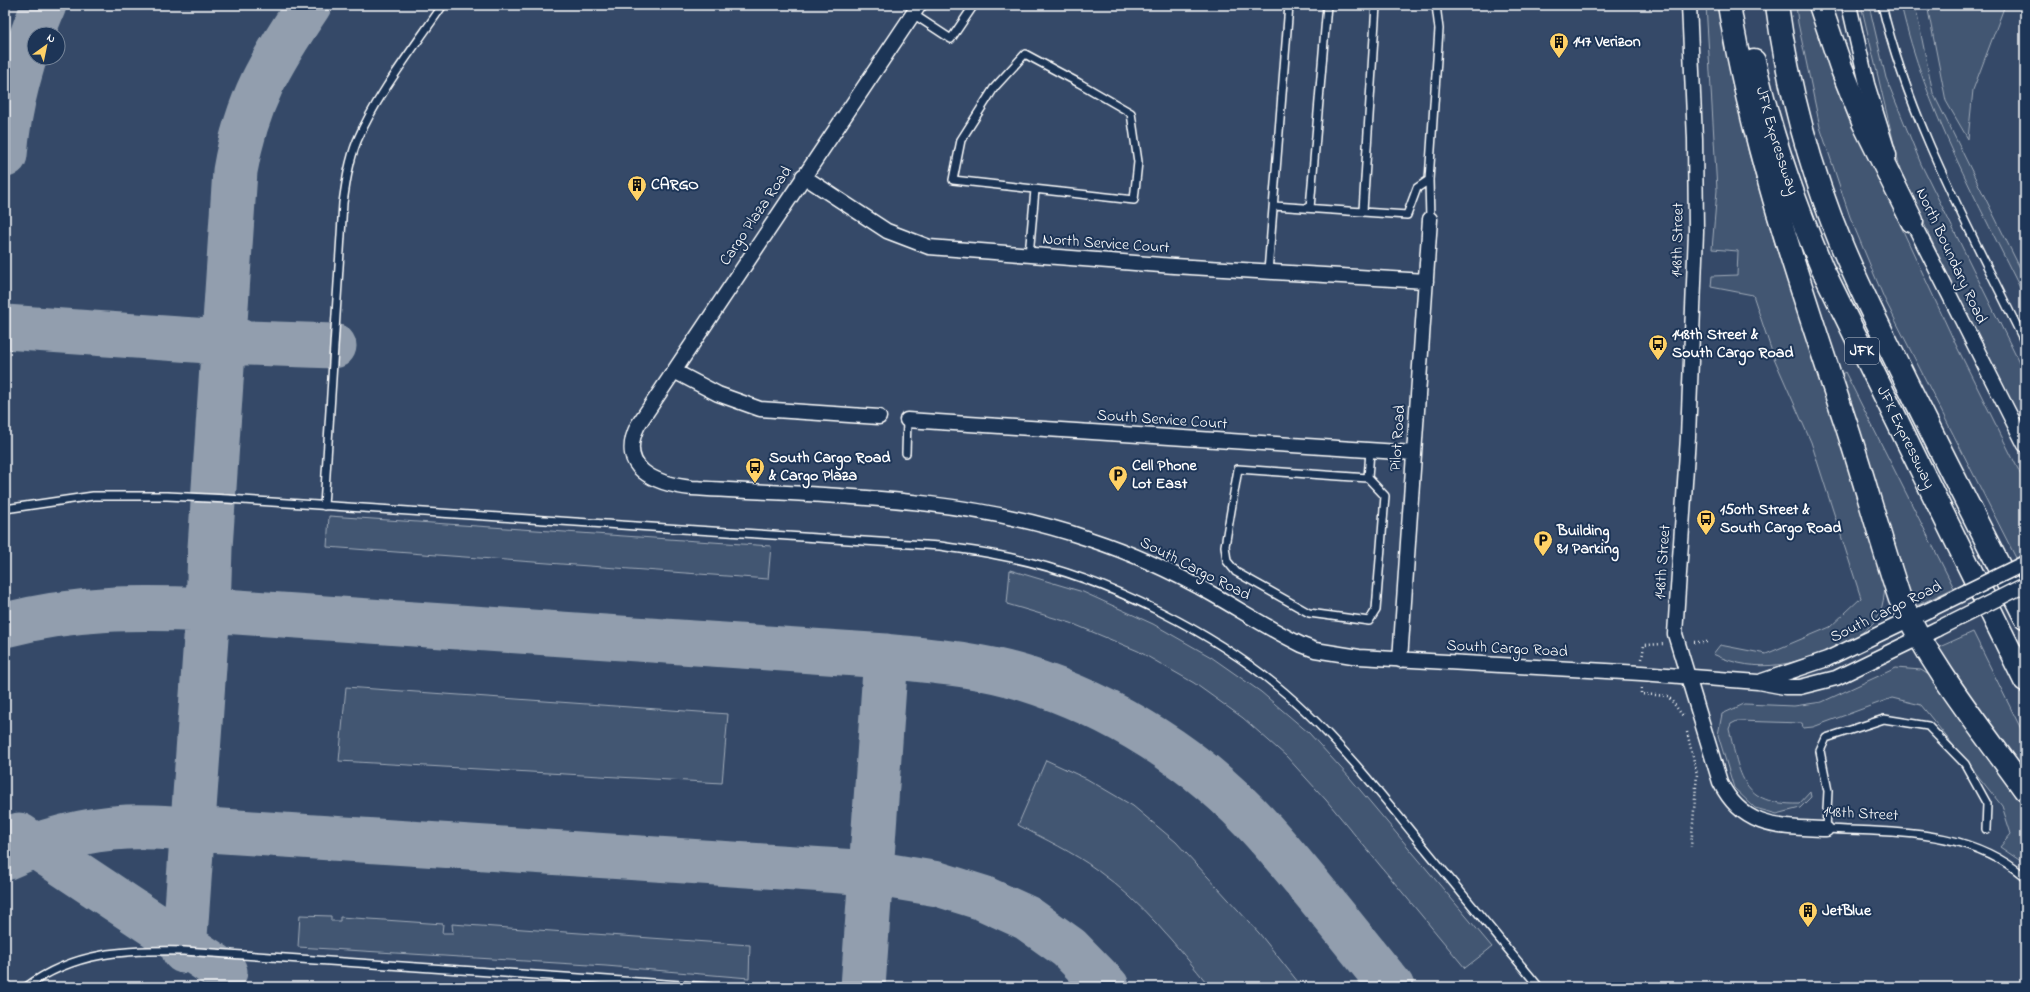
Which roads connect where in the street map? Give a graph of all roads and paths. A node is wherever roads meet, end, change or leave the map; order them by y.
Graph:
1 (443, 5) edge
2 (974, 5) edge
3 (1288, 5) edge
4 (1327, 5) edge
5 (1376, 5) edge
6 (1436, 5) edge
7 (1689, 5) edge
8 (1729, 5) edge
9 (1743, 5) edge
10 (1777, 5) edge
11 (1820, 5) edge
12 (1849, 5) edge
13 (1882, 5) edge
14 (916, 9) edge
15 (803, 176) junction
16 (1429, 180) junction
17 (1035, 190) junction
18 (1274, 206) junction
19 (1310, 208) junction
20 (1363, 211) junction
21 (1430, 219) joint
22 (1912, 221) junction
23 (1029, 255) junction
24 (1268, 272) junction
25 (1426, 281) junction
26 (2025, 343) edge
27 (674, 371) junction
28 (879, 417) dead end
29 (907, 420) joint
30 (2025, 445) edge
31 (632, 451) joint
32 (1370, 451) junction
33 (906, 453) dead end
34 (1414, 453) junction
35 (1368, 478) junction
36 (324, 506) junction
37 (5, 509) edge
38 (2025, 563) edge
39 (2025, 585) edge
40 (2025, 616) edge
41 (1924, 624) junction
42 (1707, 642) dead end
43 (1678, 643) junction
44 (1400, 660) junction
45 (1641, 673) junction
46 (1689, 677) junction
47 (2025, 681) edge
48 (1758, 682) junction
49 (1685, 723) dead end
50 (1687, 730) dead end
51 (2025, 790) edge
52 (1826, 829) junction
53 (1986, 829) dead end
54 (1691, 847) dead end
55 (2025, 877) edge
56 (26, 987) edge
57 (710, 987) edge
58 (1539, 987) edge

1 - 36 lane
2 - 14 lane
3 - 18 lane
4 - 19 lane
5 - 20 lane
6 - 16 lane
7 - 43 street, 148th Street
8 - 41 highway
9 - 47 highway, JFK Expressway / JFK
10 - 40 highway, JFK Expressway / JFK
11 - 22 highway
12 - 22 street, North Boundary Road
13 - 26 lane
14 - 15 street, Cargo Plaza Road
15 - 23 street, North Service Court
15 - 27 street, Cargo Plaza Road
16 - 20 lane
16 - 21 lane
17 - 17 lane
17 - 23 lane
18 - 19 lane
18 - 24 lane
19 - 20 lane
21 - 25 street, Pilot Road
22 - 30 street, North Boundary Road
23 - 24 street, North Service Court
24 - 25 street, North Service Court
25 - 34 street, Pilot Road
27 - 28 street
27 - 31 street, Cargo Plaza Road
29 - 32 street, South Service Court
29 - 33 lane
31 - 44 street, South Cargo Road
32 - 34 street, South Service Court
32 - 35 lane
34 - 44 street, Pilot Road
35 - 35 lane
36 - 37 lane
36 - 58 lane
38 - 41 street, South Cargo Road, bridge
39 - 41 street, South Cargo Road, bridge
41 - 48 street, South Cargo Road
41 - 48 street, South Cargo Road
41 - 51 highway
42 - 43 path
43 - 45 path
43 - 46 street, 148th Street
44 - 45 street, South Cargo Road
45 - 46 street, South Cargo Road
45 - 49 path
46 - 48 street, South Cargo Road
46 - 52 street, 148th Street
50 - 54 path
52 - 53 lane
52 - 55 lane, 148th Street
56 - 57 lane

